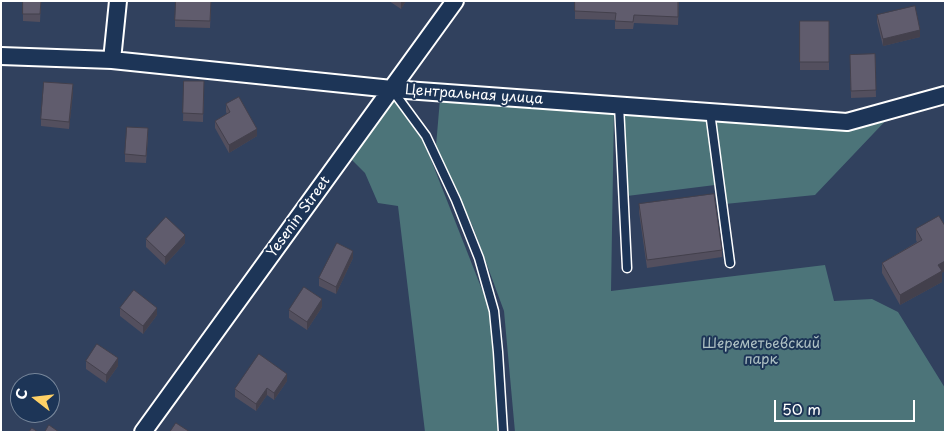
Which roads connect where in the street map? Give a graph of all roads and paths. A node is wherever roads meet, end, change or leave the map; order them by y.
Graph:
1 (118, 1) edge
2 (455, 1) edge
3 (1, 56) edge
4 (112, 60) junction
5 (392, 89) junction
6 (945, 95) edge
7 (619, 106) junction
8 (710, 112) junction
9 (730, 263) dead end
10 (627, 268) dead end
11 (143, 432) edge
12 (504, 432) edge

1 - 4 street
2 - 5 street, Yesenin Street
3 - 4 street, Центральная улица
4 - 5 street, Центральная улица
5 - 7 street, Центральная улица
5 - 11 street, Yesenin Street
5 - 12 lane
6 - 8 street, Центральная улица
7 - 8 street, Центральная улица
7 - 10 lane
8 - 9 lane

